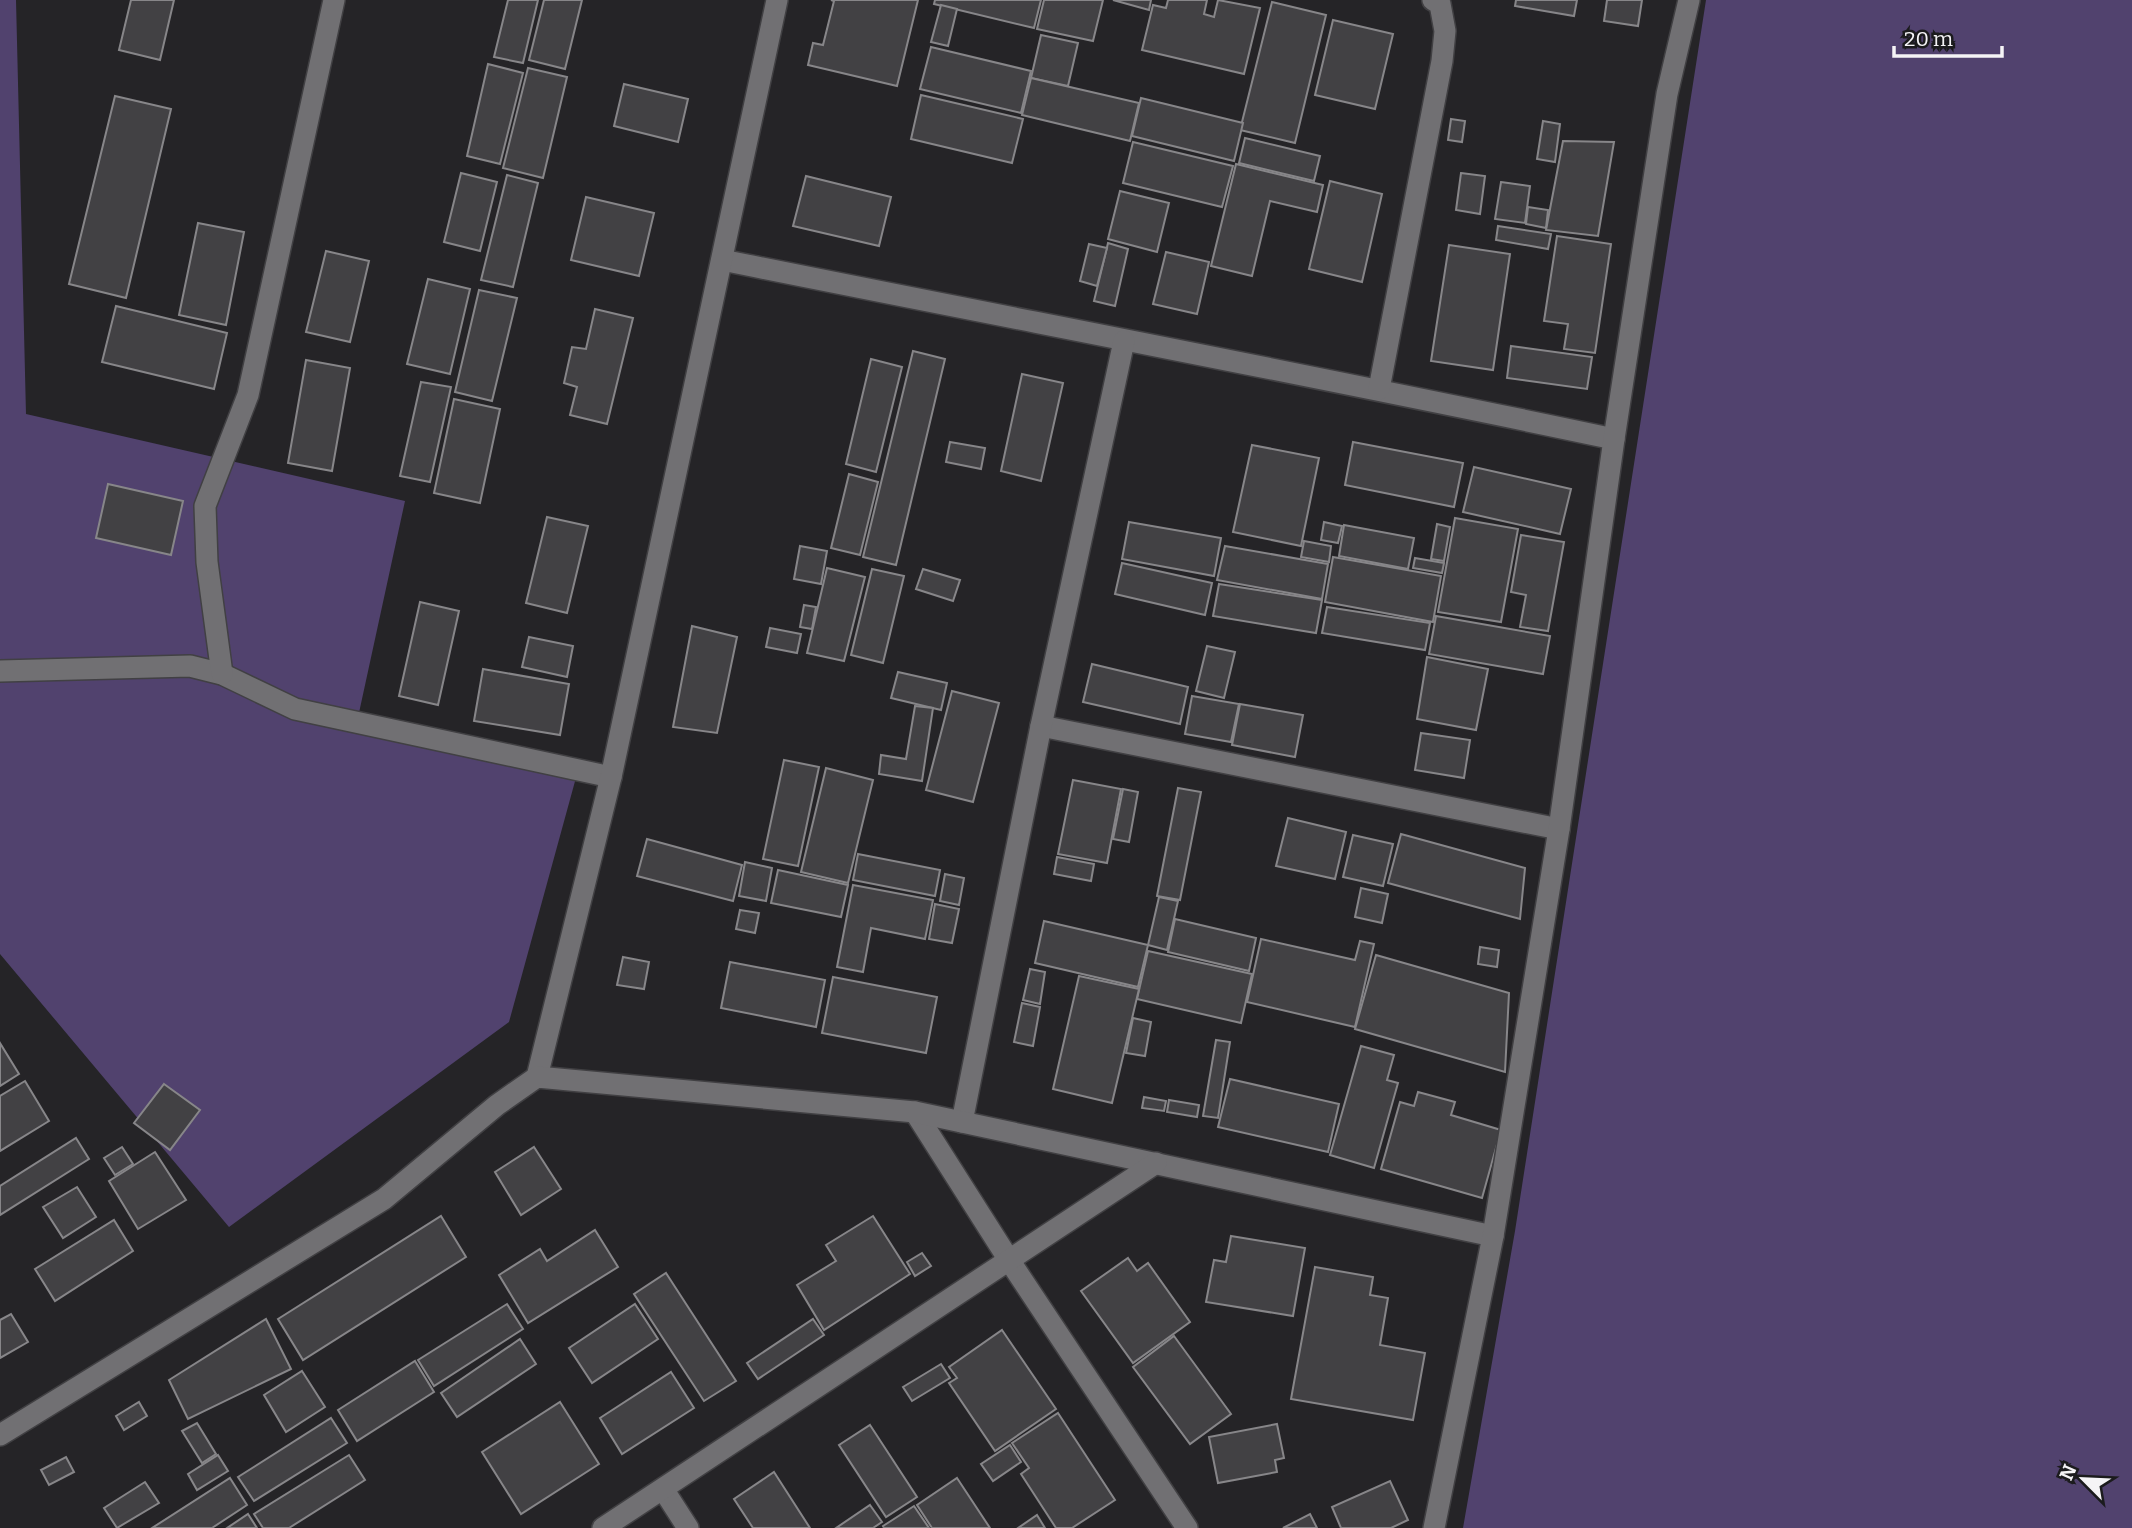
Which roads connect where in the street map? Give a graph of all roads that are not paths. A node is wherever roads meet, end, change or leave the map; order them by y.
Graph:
1 (334, 0) edge
2 (777, 0) edge
3 (1433, 0) edge
4 (1689, 0) edge
5 (722, 260) junction
6 (1124, 341) junction
7 (1379, 389) junction
8 (1614, 439) junction
9 (0, 671) edge
10 (222, 674) junction
11 (1041, 726) junction
12 (611, 778) junction
13 (1559, 829) junction
14 (537, 1077) junction
15 (915, 1112) junction
16 (962, 1122) junction
17 (1156, 1163) junction
18 (1493, 1236) junction
19 (1009, 1260) junction
20 (0, 1435) edge
21 (663, 1489) junction
22 (603, 1528) edge
23 (688, 1528) edge
24 (1187, 1528) edge
25 (1434, 1528) edge

1 - 10 street
2 - 5 street
3 - 7 street
4 - 8 street
5 - 6 street
5 - 12 street
6 - 7 street
6 - 11 street
7 - 8 street
8 - 13 street
9 - 10 street
10 - 12 street
11 - 13 street
11 - 16 street
12 - 14 street
13 - 18 street
14 - 15 street
14 - 20 street
15 - 16 street
15 - 19 street
16 - 17 street
17 - 18 street
17 - 19 street
18 - 25 street
19 - 21 street
19 - 24 street
21 - 22 street
21 - 23 street

